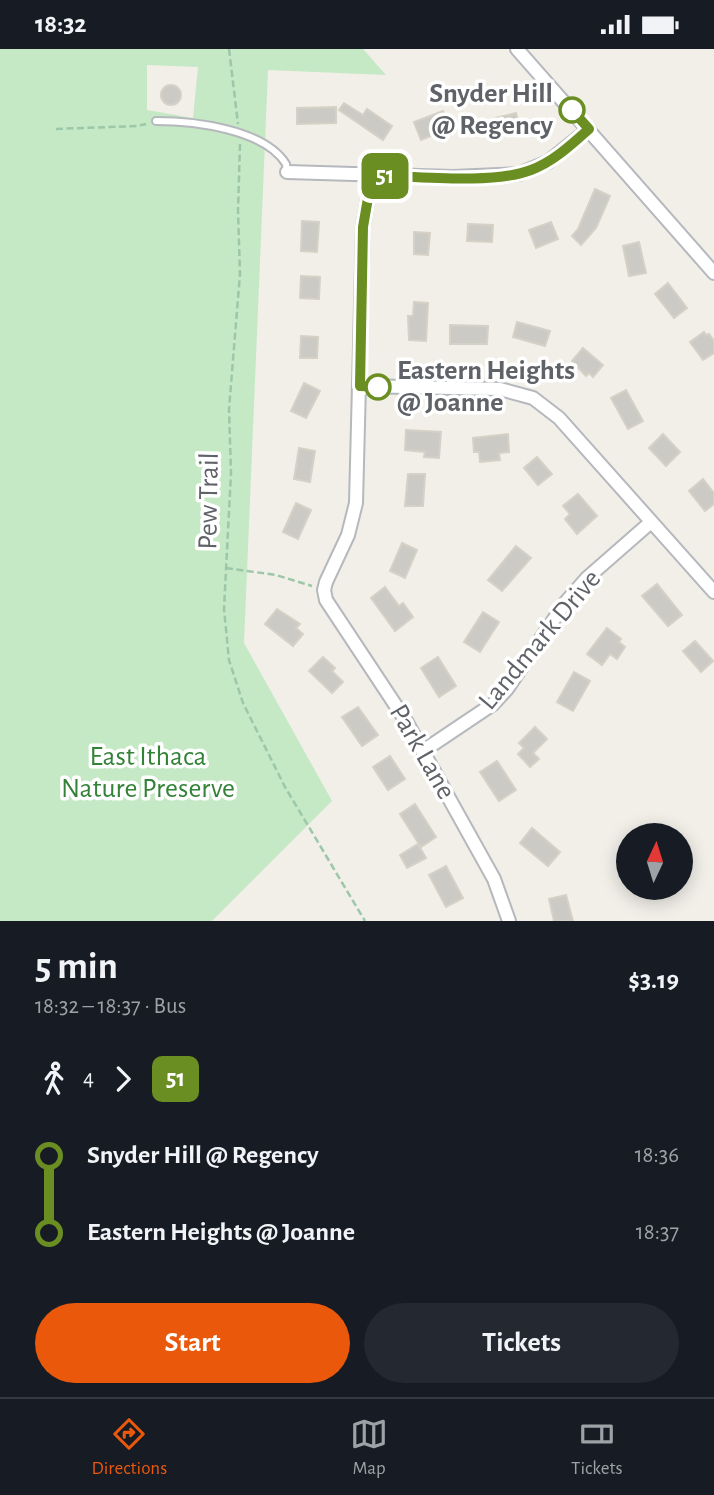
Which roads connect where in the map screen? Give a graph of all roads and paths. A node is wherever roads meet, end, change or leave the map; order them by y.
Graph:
1 (229, 49) edge
2 (517, 49) edge
3 (156, 121) joint
4 (56, 129) dead end
5 (589, 129) junction
6 (239, 133) junction
7 (287, 172) joint
8 (372, 175) junction
9 (714, 272) edge
10 (360, 386) junction
11 (651, 521) junction
12 (226, 568) junction
13 (324, 590) junction
14 (714, 592) edge
15 (423, 751) junction
16 (365, 921) edge
17 (509, 921) edge

1 - 6 path, Pew Trail
2 - 5 street
3 - 4 path
3 - 6 lane
5 - 8 street
5 - 9 street
6 - 7 lane
6 - 12 path, Pew Trail
7 - 8 street
8 - 10 street
10 - 11 street
10 - 13 street
11 - 14 street
11 - 15 street, Landmark Drive
12 - 13 path
12 - 16 path, Pew Trail
13 - 15 street, Park Lane
15 - 17 street, Park Lane

